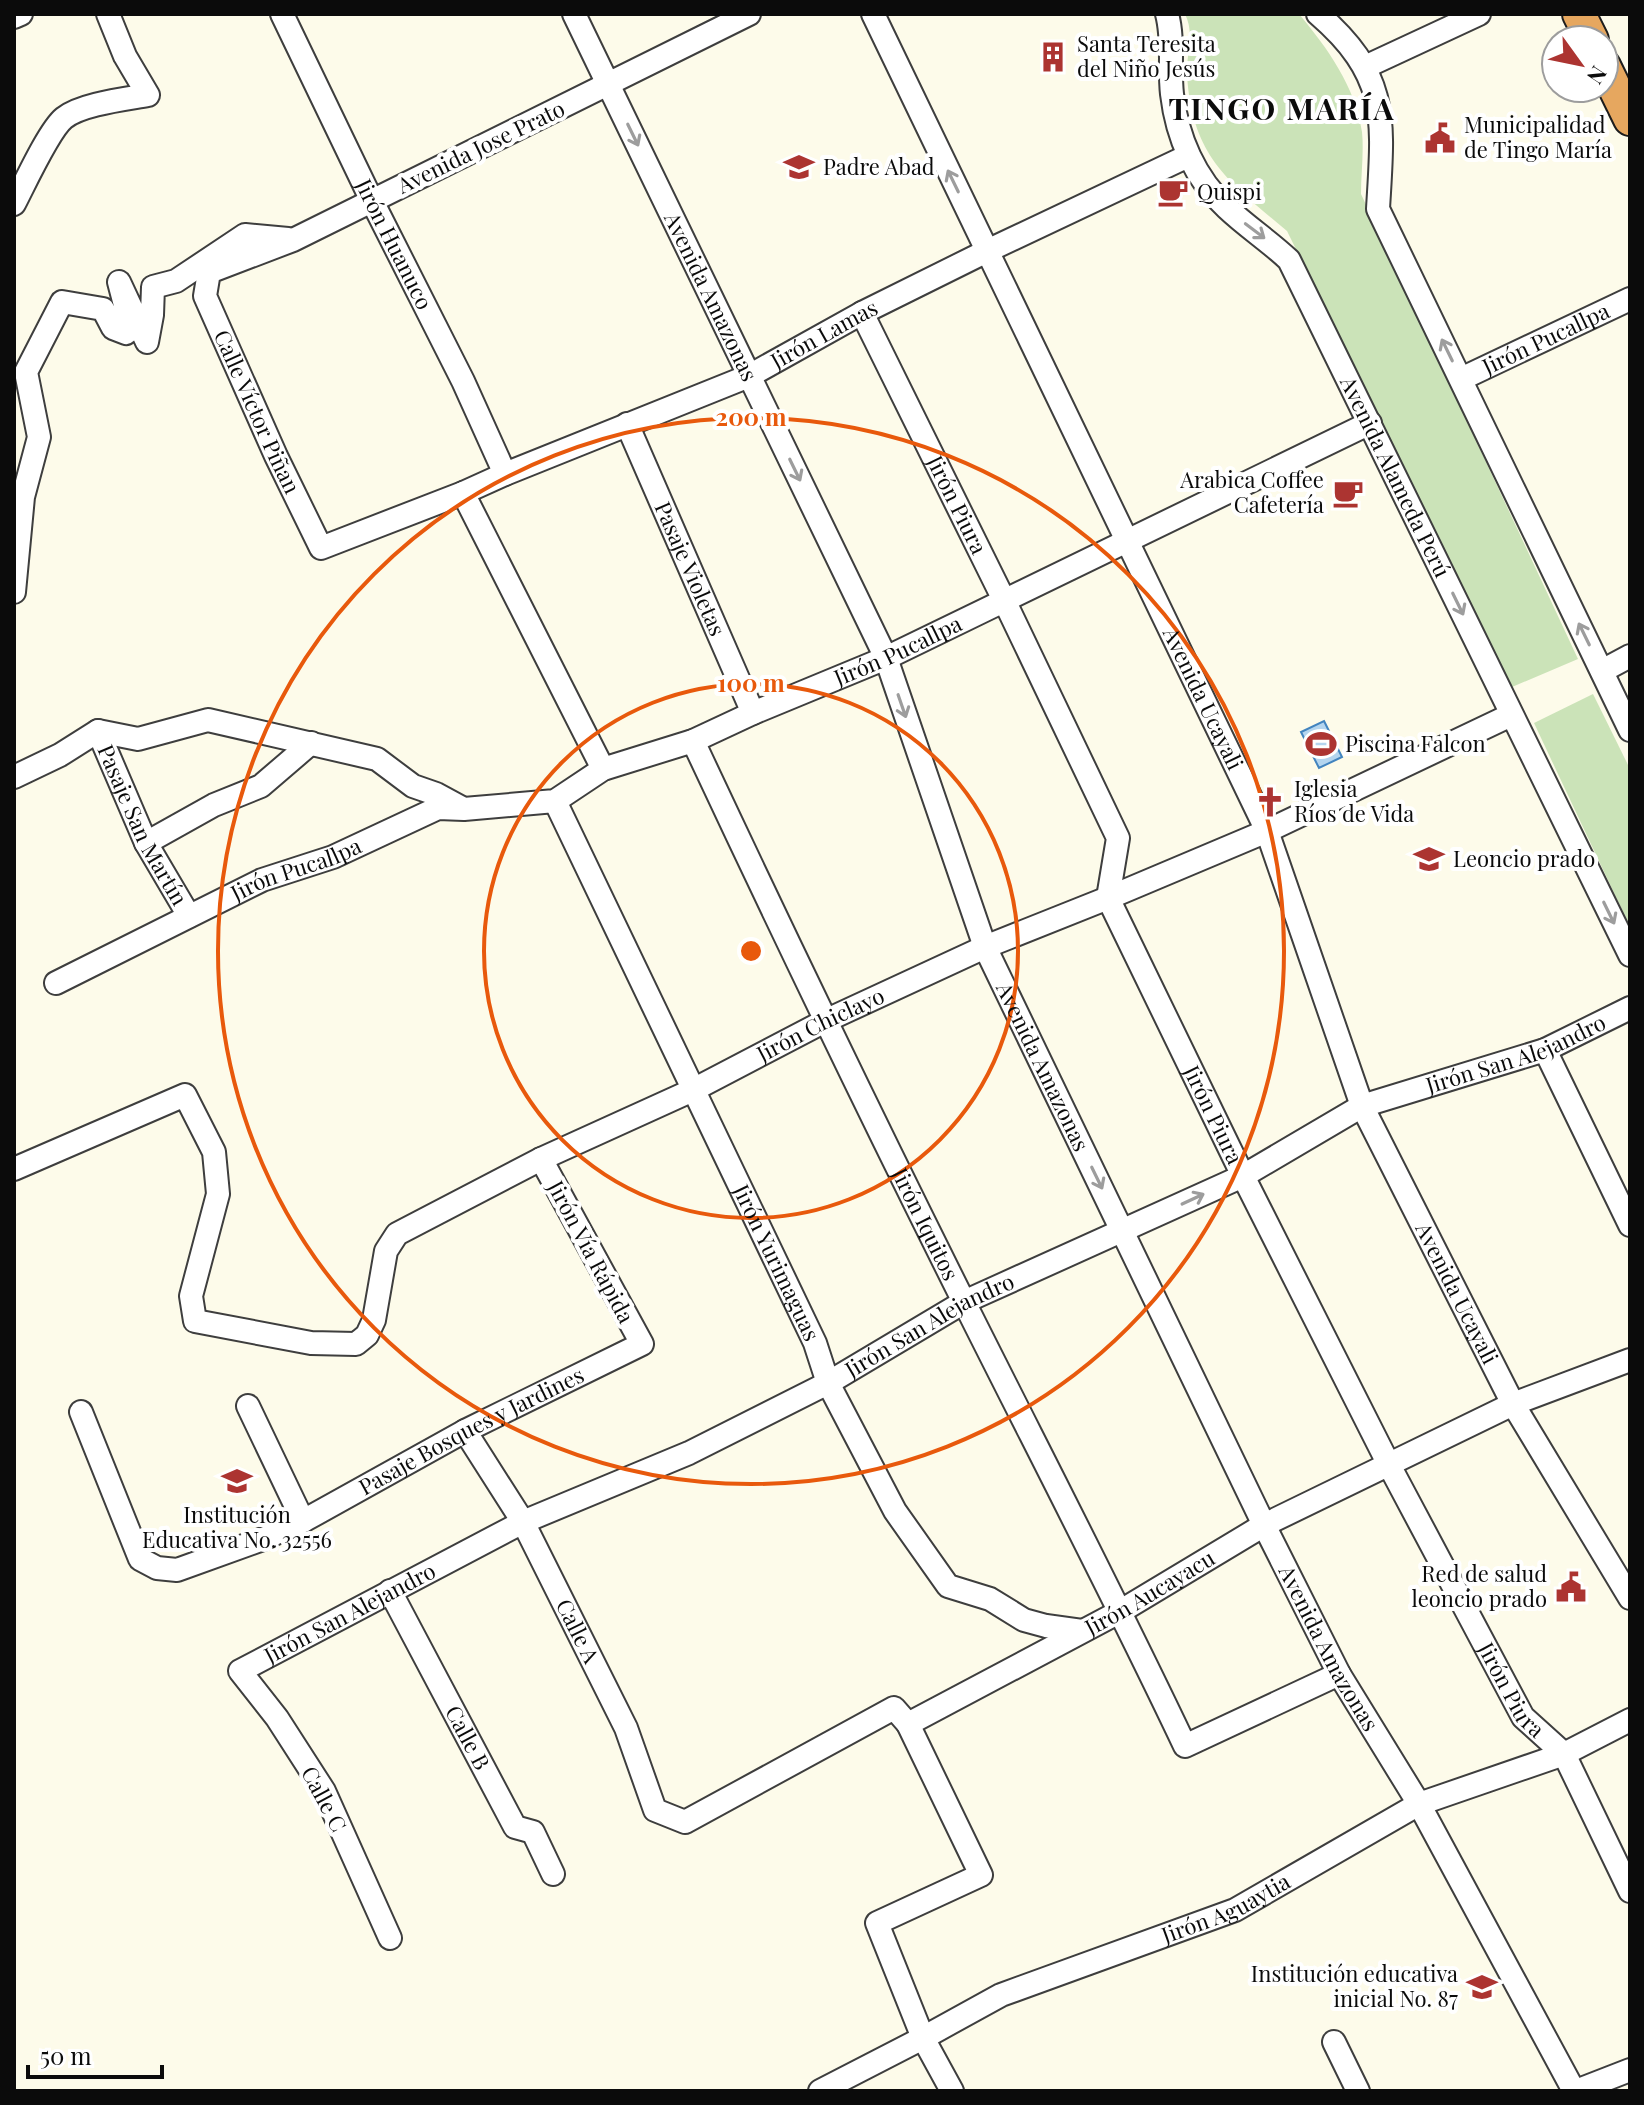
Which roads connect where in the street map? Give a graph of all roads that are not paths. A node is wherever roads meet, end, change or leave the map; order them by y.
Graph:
1 (21, 14) edge
2 (108, 14) edge
3 (282, 14) edge
4 (574, 14) edge
5 (749, 14) edge
6 (873, 14) edge
7 (1167, 14) edge
8 (1318, 14) edge
9 (1479, 14) edge
10 (14, 17) edge
11 (720, 20) edge
12 (1365, 67) junction
13 (608, 84) junction
14 (1620, 99) edge
15 (1630, 119) edge
16 (1188, 156) junction
17 (372, 201) junction
18 (14, 204) edge
19 (293, 240) junction
20 (987, 251) junction
21 (209, 272) joint
22 (1630, 299) edge
23 (862, 313) junction
24 (749, 376) junction
25 (1461, 379) junction
26 (1370, 423) junction
27 (627, 424) junction
28 (505, 474) junction
29 (463, 493) junction
30 (1126, 540) junction
31 (321, 548) joint
32 (14, 592) edge
33 (1004, 600) junction
34 (1630, 656) edge
35 (886, 658) junction
36 (1602, 671) junction
37 (753, 713) junction
38 (1511, 715) junction
39 (1630, 730) edge
40 (98, 731) junction
41 (693, 741) junction
42 (311, 743) junction
43 (603, 769) junction
44 (14, 777) edge
45 (555, 801) junction
46 (464, 809) junction
47 (1267, 831) junction
48 (146, 843) junction
49 (1108, 898) junction
50 (189, 916) junction
51 (985, 947) junction
52 (1630, 955) edge
53 (56, 983) dead end
54 (1630, 1008) edge
55 (825, 1021) junction
56 (1545, 1050) junction
57 (693, 1090) junction
58 (1362, 1106) junction
59 (541, 1159) junction
60 (14, 1169) edge
61 (1243, 1176) junction
62 (1630, 1225) edge
63 (1123, 1231) junction
64 (964, 1302) junction
65 (642, 1344) joint
66 (1630, 1360) edge
67 (828, 1383) junction
68 (1513, 1404) junction
69 (248, 1406) dead end
70 (81, 1412) dead end
71 (465, 1431) junction
72 (1389, 1465) junction
73 (303, 1521) junction
74 (523, 1522) junction
75 (1264, 1525) junction
76 (390, 1591) junction
77 (1630, 1598) edge
78 (1121, 1611) junction
79 (1082, 1631) junction
80 (240, 1671) joint
81 (1339, 1674) junction
82 (1630, 1720) edge
83 (908, 1724) junction
84 (1564, 1754) junction
85 (1419, 1804) junction
86 (553, 1874) dead end
87 (1630, 1891) edge
88 (390, 1938) dead end
89 (923, 2038) junction
90 (1334, 2042) dead end
91 (1630, 2070) edge
92 (820, 2091) edge
93 (952, 2091) edge
94 (1358, 2091) edge
95 (1575, 2091) edge

1 - 10 street
2 - 18 street
3 - 17 street, Jirón Huanuco
4 - 13 street, Avenida Amazonas
5 - 11 street, Avenida Jose Prato
20 -> 6 street, Avenida Ucayali
7 - 16 street, Avenida Alameda Perú
8 - 12 street
9 - 12 street
11 - 13 street, Avenida Jose Prato
25 -> 12 street
13 - 17 street, Avenida Jose Prato
13 -> 24 street, Avenida Amazonas
14 - 15 highway
16 - 20 street, Jirón Lamas
16 -> 26 street, Avenida Alameda Perú
17 - 19 street, Avenida Jose Prato
17 - 28 street, Jirón Huanuco
19 - 21 street, Avenida Jose Prato
19 - 32 street
20 - 23 street, Jirón Lamas
20 - 30 street, Avenida Ucayali
21 - 31 street, Calle Víctor Piñan
22 - 25 street, Jirón Pucallpa
23 - 24 street, Jirón Lamas
23 - 33 street, Jirón Piura
24 - 27 street, Jirón Lamas
24 -> 35 street, Avenida Amazonas
36 -> 25 street
26 - 30 street, Jirón Pucallpa
26 -> 38 street, Avenida Alameda Perú
27 - 28 street, Jirón Lamas
27 - 37 street, Pasaje Violetas
28 - 29 street, Jirón Lamas
29 - 31 street, Jirón Lamas
29 - 43 street
30 - 33 street, Jirón Pucallpa
30 - 47 street, Avenida Ucayali
33 - 35 street, Jirón Pucallpa
33 - 49 street, Jirón Piura
34 - 36 street
35 - 37 street, Jirón Pucallpa
35 -> 51 street, Avenida Amazonas
36 - 39 street
37 - 41 street, Jirón Pucallpa
38 - 47 street, Jirón Chiclayo
38 -> 52 street, Avenida Alameda Perú
40 - 42 street
40 - 44 street
40 - 48 street, Pasaje San Martín
41 - 43 street, Jirón Pucallpa
41 - 55 street, Jirón Iquitos
42 - 46 street
42 - 48 street
43 - 45 street, Jirón Pucallpa
45 - 46 street, Jirón Pucallpa
45 - 57 street, Jirón Yurimaguas
46 - 50 street, Jirón Pucallpa
47 - 49 street, Jirón Chiclayo
47 - 58 street, Avenida Ucayali
48 - 50 street, Pasaje San Martín
49 - 51 street, Jirón Chiclayo
49 - 61 street, Jirón Piura
50 - 53 street, Jirón Pucallpa
51 - 55 street, Jirón Chiclayo
51 -> 63 street, Avenida Amazonas
54 - 56 street, Jirón San Alejandro
55 - 57 street, Jirón Chiclayo
55 - 64 street, Jirón Iquitos
56 - 58 street, Jirón San Alejandro
56 - 62 street
57 - 59 street, Jirón Chiclayo
57 - 67 street, Jirón Yurimaguas
58 - 61 street, Jirón San Alejandro
58 - 68 street, Avenida Ucayali
59 - 60 street, Jirón Chiclayo
59 - 65 street, Jirón Vía Rápida
63 -> 61 street, Jirón San Alejandro
61 - 72 street, Jirón Piura
63 - 64 street, Jirón San Alejandro
63 - 75 street, Avenida Amazonas
64 - 67 street, Jirón San Alejandro
64 - 78 street, Jirón Iquitos
65 - 71 street, Pasaje Bosques y Jardines
66 - 68 street, Jirón Aucayacu
67 - 74 street, Jirón San Alejandro
67 - 79 street, Jirón Yurimaguas
68 - 72 street, Jirón Aucayacu
68 - 77 street, Avenida Ucayali
69 - 73 street
70 - 73 street, Pasaje Bosques y Jardines
71 - 73 street, Pasaje Bosques y Jardines
71 - 74 street, Calle A
72 - 75 street, Jirón Aucayacu
72 - 84 street, Jirón Piura
74 - 76 street, Jirón San Alejandro
74 - 83 street, Calle A
75 - 78 street, Jirón Aucayacu
75 - 81 street, Avenida Amazonas
76 - 80 street, Jirón San Alejandro
76 - 86 street, Calle B
78 - 79 street, Jirón Aucayacu
78 - 81 street, Jirón Iquitos
79 - 83 street, Jirón Aucayacu
80 - 88 street, Calle C
81 - 85 street, Avenida Amazonas
82 - 84 street, Jirón Aguaytia
83 - 89 street
84 - 85 street, Jirón Aguaytia
84 - 87 street, Jirón Piura
85 - 89 street, Jirón Aguaytia
85 - 95 street, Avenida Amazonas
89 - 92 street, Jirón Aguaytia
89 - 93 street
90 - 94 street
91 - 95 street

